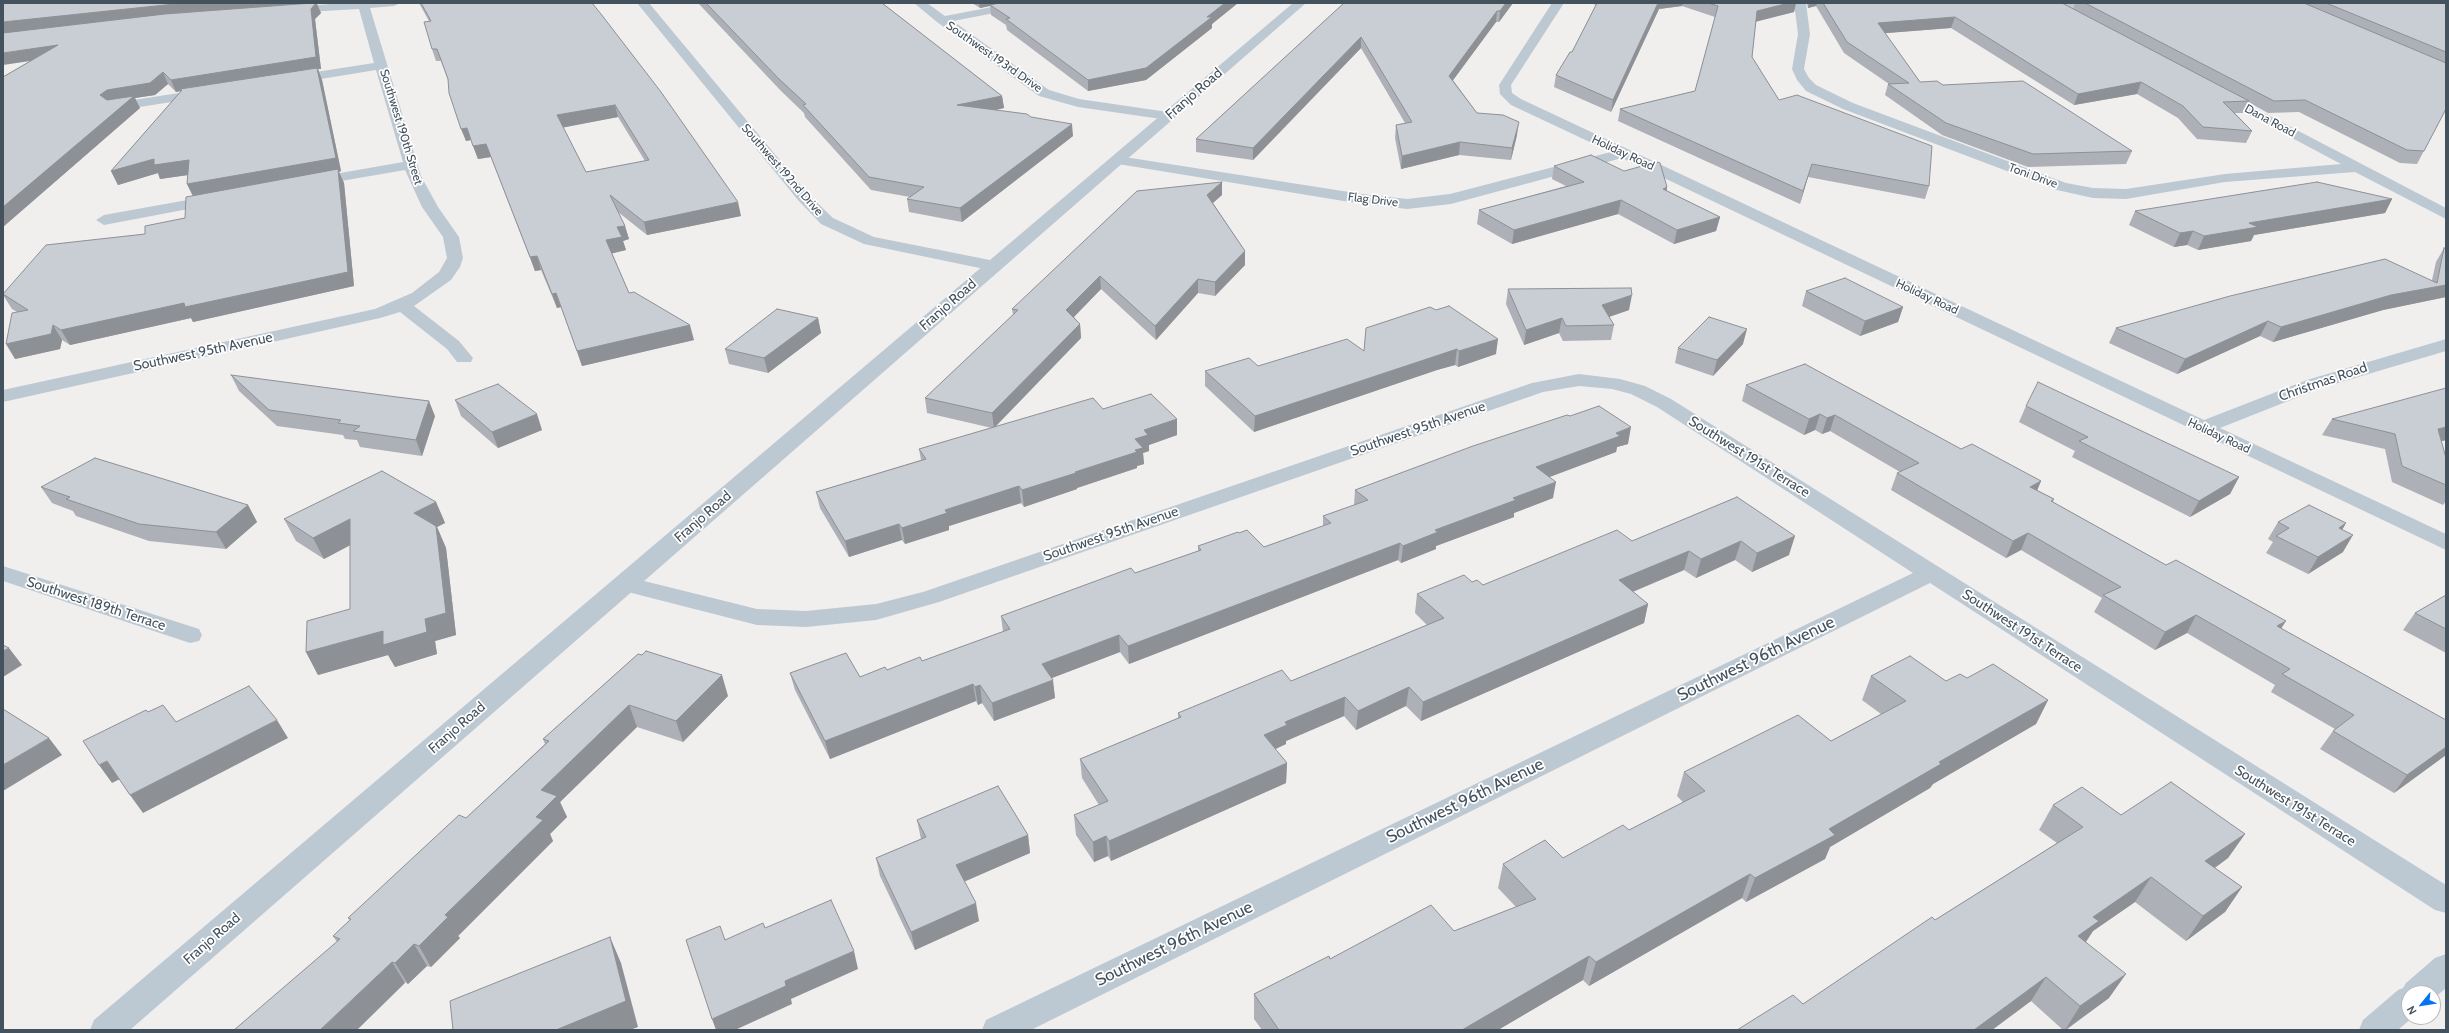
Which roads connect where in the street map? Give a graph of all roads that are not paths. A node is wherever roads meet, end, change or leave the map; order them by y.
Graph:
1 (394, 3) edge
2 (643, 3) edge
3 (920, 3) edge
4 (1031, 3) edge
5 (1300, 3) edge
6 (1558, 3) edge
7 (1800, 3) edge
8 (364, 4) edge
9 (2117, 4) edge
10 (2053, 5) junction
11 (2022, 6) edge
12 (280, 11) edge
13 (942, 20) junction
14 (2079, 20) edge
15 (382, 65) junction
16 (279, 81) edge
17 (2211, 90) edge
18 (216, 91) edge
19 (114, 107) edge
20 (1168, 116) junction
21 (1624, 153) junction
22 (1118, 160) junction
23 (410, 165) junction
24 (2358, 168) junction
25 (297, 185) edge
26 (227, 198) edge
27 (2446, 214) edge
28 (104, 220) dead end
29 (994, 266) junction
30 (402, 305) junction
31 (2446, 345) edge
32 (464, 358) dead end
33 (1590, 380) joint
34 (3, 396) edge
35 (2202, 428) junction
36 (2446, 543) edge
37 (3, 573) edge
38 (1932, 573) junction
39 (624, 584) junction
40 (190, 634) dead end
41 (2446, 901) edge
42 (2446, 968) edge
43 (2426, 985) edge
44 (2401, 1007) edge
45 (106, 1030) edge
46 (998, 1030) edge
47 (2375, 1030) edge

1 - 8 street
2 - 29 street, Southwest 192nd Drive
3 - 13 street, Southwest 193rd Drive
4 - 13 street
5 - 20 street, Franjo Road
6 - 21 street, Holiday Road
7 - 24 street, Toni Drive
8 - 12 street
8 - 15 street, Southwest 190th Street
9 - 10 street
10 - 11 street
10 - 14 street
13 - 20 street, Southwest 193rd Drive
15 - 16 street
15 - 23 street, Southwest 190th Street
17 - 24 street, Dana Road
18 - 19 street
20 - 22 street, Franjo Road
21 - 22 street, Flag Drive
21 - 35 street, Holiday Road
22 - 29 street, Franjo Road
23 - 25 street
23 - 30 street, Southwest 190th Street
24 - 27 street, Dana Road
26 - 28 street
29 - 39 street, Franjo Road
30 - 32 street
30 - 34 street, Southwest 95th Avenue
31 - 35 street, Christmas Road
33 - 38 street, Southwest 191st Terrace
33 - 39 street, Southwest 95th Avenue
35 - 36 street, Holiday Road
37 - 40 street, Southwest 189th Terrace
38 - 41 street, Southwest 191st Terrace
38 - 46 street, Southwest 96th Avenue
39 - 45 street, Franjo Road
42 - 43 street
44 - 47 street

